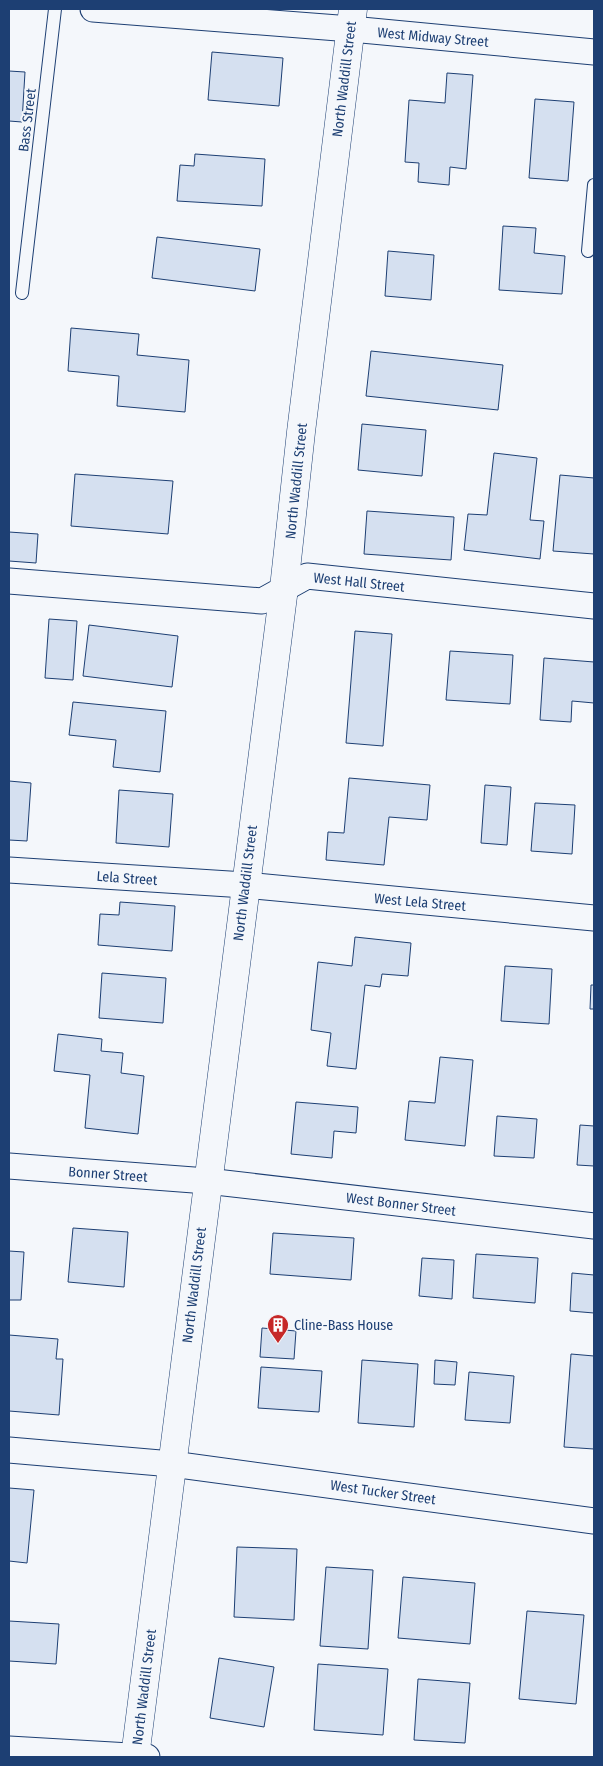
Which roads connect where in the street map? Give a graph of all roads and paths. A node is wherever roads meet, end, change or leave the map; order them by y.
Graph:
1 (55, 9) edge
2 (93, 9) edge
3 (352, 19) edge
4 (594, 52) edge
5 (594, 185) edge
6 (588, 251) dead end
7 (22, 294) dead end
8 (9, 581) edge
9 (284, 588) junction
10 (594, 606) edge
11 (9, 870) edge
12 (245, 885) junction
13 (594, 918) edge
14 (9, 1166) edge
15 (207, 1181) junction
16 (594, 1226) edge
17 (9, 1450) edge
18 (172, 1464) junction
19 (594, 1521) edge
20 (9, 1749) edge
21 (139, 1757) edge

1 - 7 lane, Bass Street
2 - 3 street, West Midway Street
3 - 4 street, West Midway Street
3 - 9 street, North Waddill Street
5 - 6 lane
8 - 9 street, West Hall Street
9 - 10 street, West Hall Street
9 - 12 street, North Waddill Street
11 - 12 street, Lela Street
12 - 13 street, West Lela Street
12 - 15 street, North Waddill Street
14 - 15 street, Bonner Street
15 - 16 street, West Bonner Street
15 - 18 street, North Waddill Street
17 - 18 street, West Tucker Street
18 - 19 street, West Tucker Street
18 - 21 street, North Waddill Street
20 - 21 street

